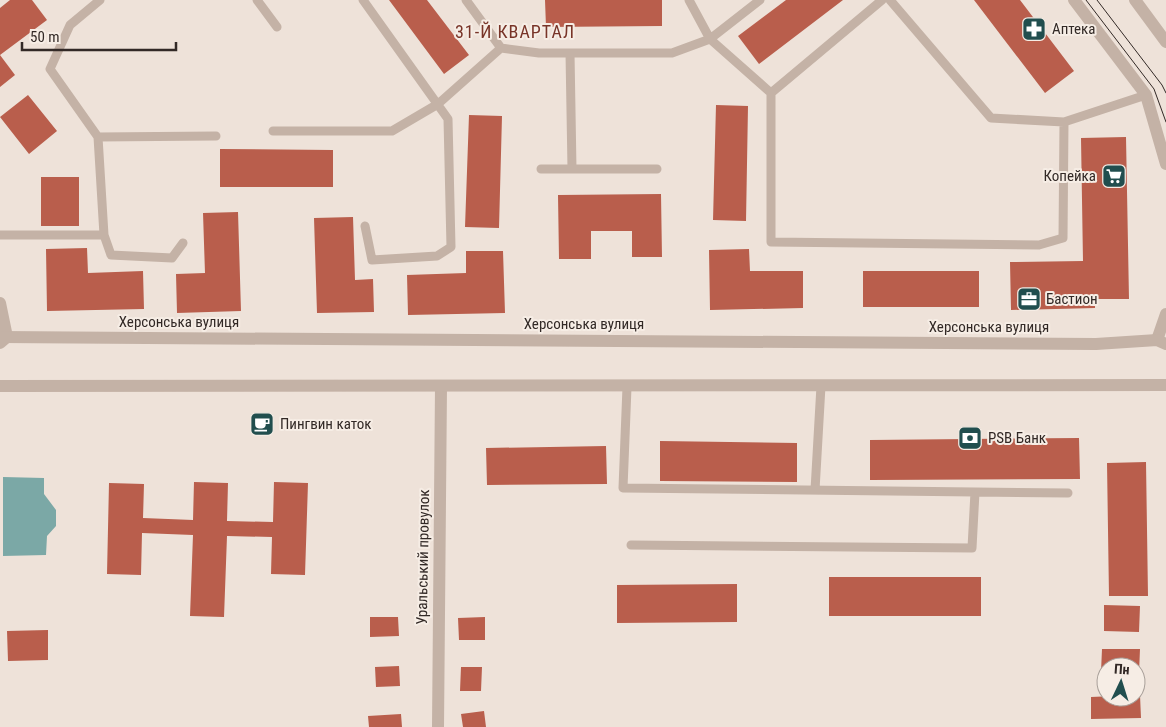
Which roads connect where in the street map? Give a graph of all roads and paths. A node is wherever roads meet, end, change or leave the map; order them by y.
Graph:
1 (100, 0) edge
2 (257, 0) edge
3 (363, 0) edge
4 (466, 0) edge
5 (689, 0) edge
6 (760, 0) edge
7 (882, 0) edge
8 (890, 0) edge
9 (1074, 0) edge
10 (1135, 0) edge
11 (277, 27) dead end
12 (710, 39) junction
13 (1166, 42) edge
14 (501, 48) junction
15 (570, 53) junction
16 (771, 93) junction
17 (1146, 95) junction
18 (438, 104) junction
19 (1064, 122) junction
20 (273, 131) dead end
21 (216, 136) dead end
22 (98, 137) junction
23 (1166, 164) edge
24 (541, 169) dead end
25 (572, 169) junction
26 (657, 169) dead end
27 (366, 226) dead end
28 (0, 235) edge
29 (104, 235) junction
30 (183, 243) dead end
31 (0, 303) edge
32 (1166, 314) edge
33 (2, 339) edge
34 (1162, 342) edge
35 (1166, 385) edge
36 (0, 386) edge
37 (821, 386) junction
38 (441, 387) junction
39 (627, 387) junction
40 (815, 490) junction
41 (975, 492) junction
42 (1068, 494) dead end
43 (631, 545) dead end
44 (438, 727) edge

1 - 22 lane
2 - 11 lane
3 - 18 lane
4 - 14 lane
5 - 12 lane
6 - 12 lane
7 - 16 lane
8 - 19 lane
9 - 17 street
10 - 13 street
12 - 15 lane
12 - 16 lane
14 - 15 lane
14 - 18 lane
15 - 25 lane
16 - 19 lane
17 - 19 lane
17 - 23 street
18 - 20 lane
18 - 27 lane
21 - 22 lane
22 - 29 lane
24 - 25 lane
25 - 26 lane
28 - 29 lane
29 - 30 lane
31 - 33 street
32 - 34 street
33 - 34 street, Херсонська вулиця
35 - 37 street
36 - 38 street
37 - 39 street
37 - 40 lane
38 - 39 street
38 - 44 street, Уральський провулок
39 - 40 lane
40 - 41 lane
41 - 42 lane
41 - 43 lane

